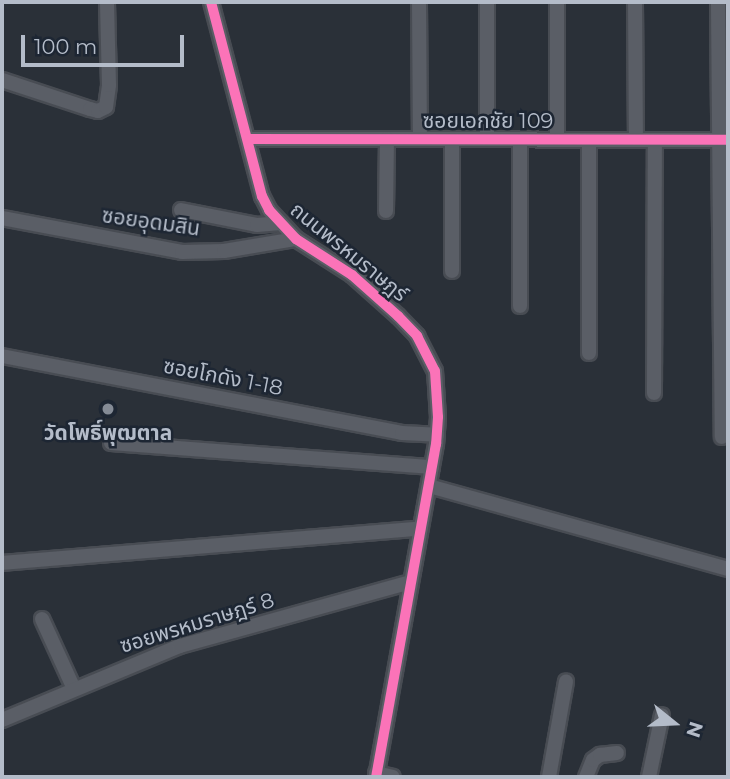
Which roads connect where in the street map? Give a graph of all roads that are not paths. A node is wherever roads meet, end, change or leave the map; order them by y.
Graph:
1 (107, 2) edge
2 (211, 2) edge
3 (419, 2) edge
4 (486, 2) edge
5 (556, 2) edge
6 (635, 2) edge
7 (718, 2) edge
8 (2, 80) edge
9 (248, 139) junction
10 (387, 139) junction
11 (420, 139) junction
12 (488, 139) junction
13 (452, 140) junction
14 (557, 140) junction
15 (589, 140) junction
16 (636, 140) junction
17 (724, 140) edge
18 (520, 141) junction
19 (655, 141) junction
20 (181, 210) dead end
21 (386, 211) dead end
22 (2, 218) edge
23 (278, 223) junction
24 (296, 239) junction
25 (452, 271) dead end
26 (520, 306) dead end
27 (589, 353) dead end
28 (2, 356) edge
29 (654, 393) dead end
30 (437, 435) junction
31 (722, 437) dead end
32 (111, 443) dead end
33 (432, 467) junction
34 (429, 486) junction
35 (420, 528) junction
36 (2, 563) edge
37 (728, 569) edge
38 (410, 582) junction
39 (42, 619) dead end
40 (566, 682) dead end
41 (74, 689) junction
42 (662, 715) dead end
43 (2, 720) edge
44 (617, 753) dead end
45 (376, 775) edge
46 (393, 777) edge
47 (549, 777) edge
48 (586, 777) edge
49 (649, 777) edge

1 - 8 street
2 - 9 street, ถนนพรหมราษฎร์
3 - 11 street
4 - 12 street
5 - 14 street
6 - 16 street
7 - 17 street
9 - 10 street, ซอยเอกชัย 109
9 - 23 street, ถนนพรหมราษฎร์
10 - 11 street, ซอยเอกชัย 109
10 - 21 street
11 - 13 street, ซอยเอกชัย 109
12 - 13 street, ซอยเอกชัย 109
12 - 18 street, ซอยเอกชัย 109
13 - 25 street
14 - 15 street, ซอยเอกชัย 109
14 - 18 street, ซอยเอกชัย 109
15 - 16 street, ซอยเอกชัย 109
15 - 27 street
16 - 19 street, ซอยเอกชัย 109
17 - 19 street, ซอยเอกชัย 109
17 - 31 street
18 - 26 street
19 - 29 street
20 - 23 street
22 - 24 street, ซอยอุดมสิน
23 - 24 street, ถนนพรหมราษฎร์
24 - 30 street, ถนนพรหมราษฎร์
28 - 30 street, ซอยโกดัง 1-18
30 - 33 street, ถนนพรหมราษฎร์
32 - 33 street
33 - 34 street, ถนนพรหมราษฎร์
34 - 35 street, ถนนพรหมราษฎร์
34 - 37 street
35 - 36 street
35 - 38 street, ถนนพรหมราษฎร์
38 - 41 street, ซอยพรหมราษฎร์ 8
38 - 45 street, ถนนพรหมราษฎร์
39 - 41 street
40 - 47 street
41 - 43 street, ซอยพรหมราษฎร์ 8
42 - 49 street
44 - 48 street
45 - 46 street

